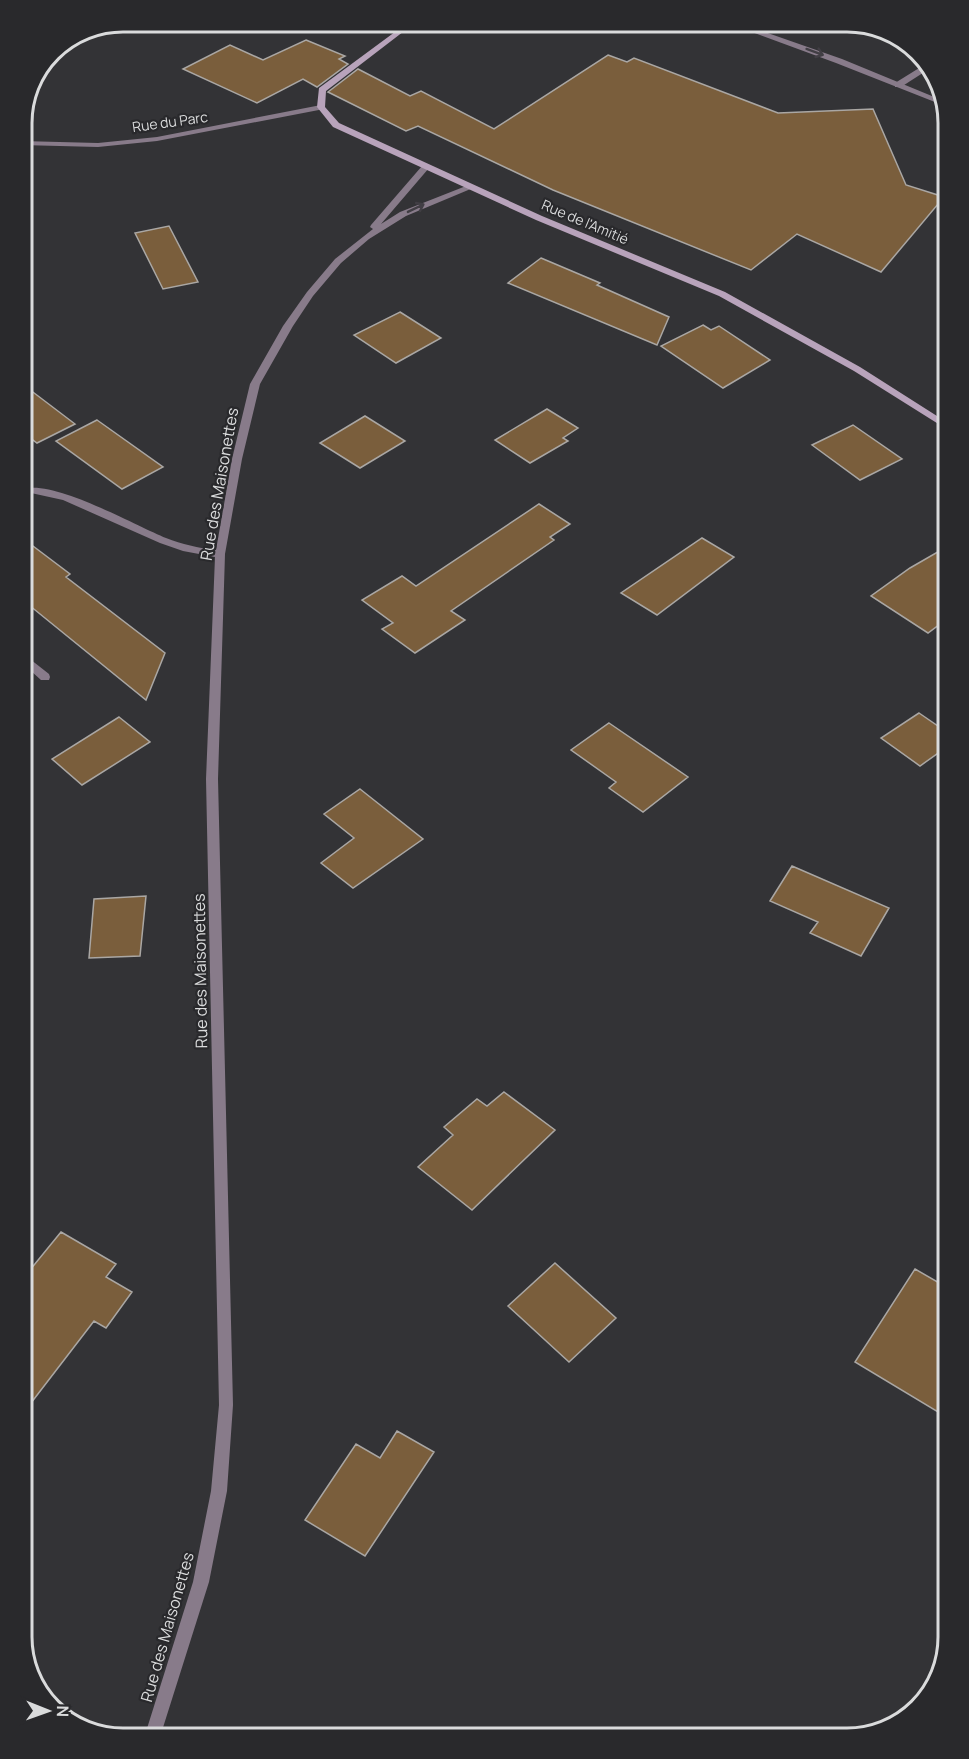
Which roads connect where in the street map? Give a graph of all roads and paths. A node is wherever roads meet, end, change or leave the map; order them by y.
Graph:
1 (401, 32) edge
2 (757, 32) edge
3 (921, 71) edge
4 (897, 85) junction
5 (935, 100) edge
6 (321, 107) junction
7 (32, 143) edge
8 (425, 168) junction
9 (470, 188) junction
10 (366, 237) junction
11 (938, 421) edge
12 (32, 491) edge
13 (220, 554) junction
14 (32, 666) edge
15 (45, 677) dead end
16 (155, 1727) edge

1 - 6 street
2 -> 4 street
3 - 4 street
4 - 5 street
6 - 7 street, Rue du Parc
6 - 8 street, Rue de l'Amitié
8 - 9 street, Rue de l'Amitié
8 - 10 street, Rue des Maisonettes
10 -> 9 street, Rue des Maisonettes
9 - 11 street, Rue de l'Amitié
10 - 13 street, Rue des Maisonettes
12 - 13 street
13 - 16 street, Rue des Maisonettes
14 - 15 street

